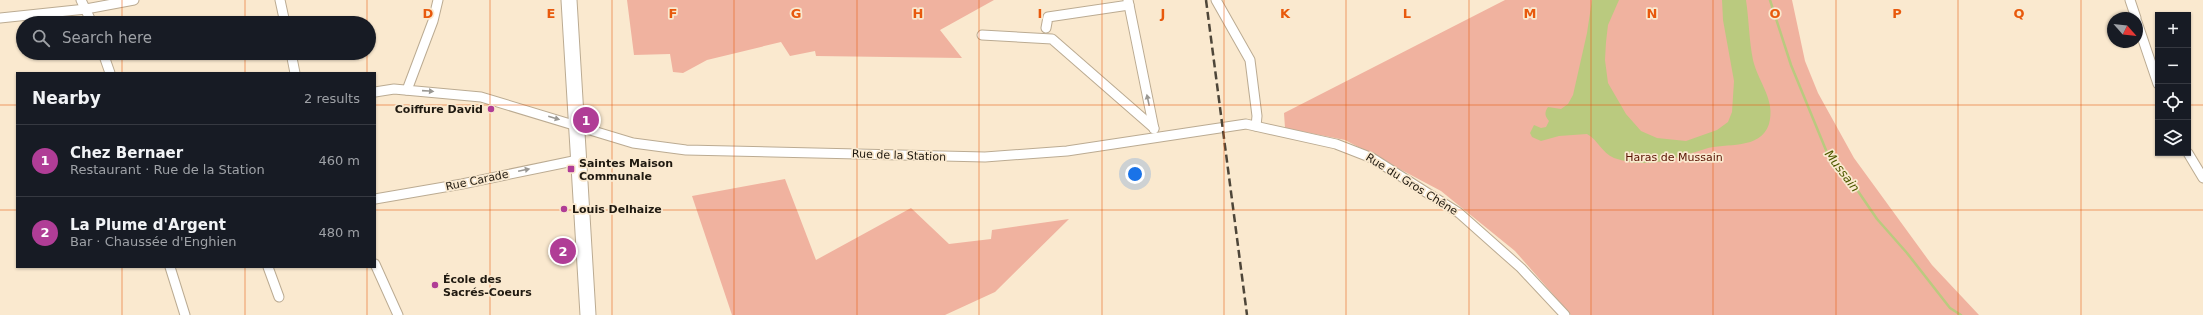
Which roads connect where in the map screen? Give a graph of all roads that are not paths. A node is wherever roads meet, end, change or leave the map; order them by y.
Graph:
1 (81, 0) edge
2 (134, 0) edge
3 (280, 0) edge
4 (438, 0) edge
5 (569, 0) edge
6 (1216, 0) edge
7 (2130, 0) edge
8 (1128, 3) edge
9 (86, 9) junction
10 (2134, 12) edge
11 (16, 16) edge
12 (19, 16) edge
13 (89, 16) edge
14 (283, 16) edge
15 (0, 18) edge
16 (1046, 28) dead end
17 (982, 36) dead end
18 (2143, 40) edge
19 (105, 60) edge
20 (292, 60) edge
21 (110, 72) edge
22 (295, 72) edge
23 (2155, 75) edge
24 (407, 90) junction
25 (376, 92) edge
26 (577, 125) junction
27 (1256, 126) junction
28 (1222, 127) joint
29 (1154, 128) junction
30 (1154, 139) junction
31 (2190, 156) edge
32 (578, 160) junction
33 (2203, 178) edge
34 (376, 199) edge
35 (376, 266) edge
36 (170, 268) edge
37 (268, 268) edge
38 (279, 297) dead end
39 (185, 315) edge
40 (398, 315) edge
41 (588, 315) edge
42 (1565, 315) edge

1 - 9 street
2 - 9 street
3 - 14 street
4 - 24 street
5 - 26 main road
6 - 27 street
7 - 10 street
8 - 16 street
29 -> 8 street
9 - 12 street
9 - 13 street
11 - 15 street
17 - 29 street
18 - 23 street
19 - 21 street
20 - 22 street
24 - 25 street, Rue de la Station
24 -> 26 street, Rue de la Station
26 - 30 street, Rue de la Station
26 - 32 main road
27 - 28 street, Rue du Gros Chêne
27 - 42 street, Rue du Gros Chêne
28 - 30 street, Rue de la Station
29 - 30 street
31 - 33 street
34 -> 32 street, Rue Carade
32 - 41 main road
35 - 40 street
36 - 39 street
37 - 38 street

